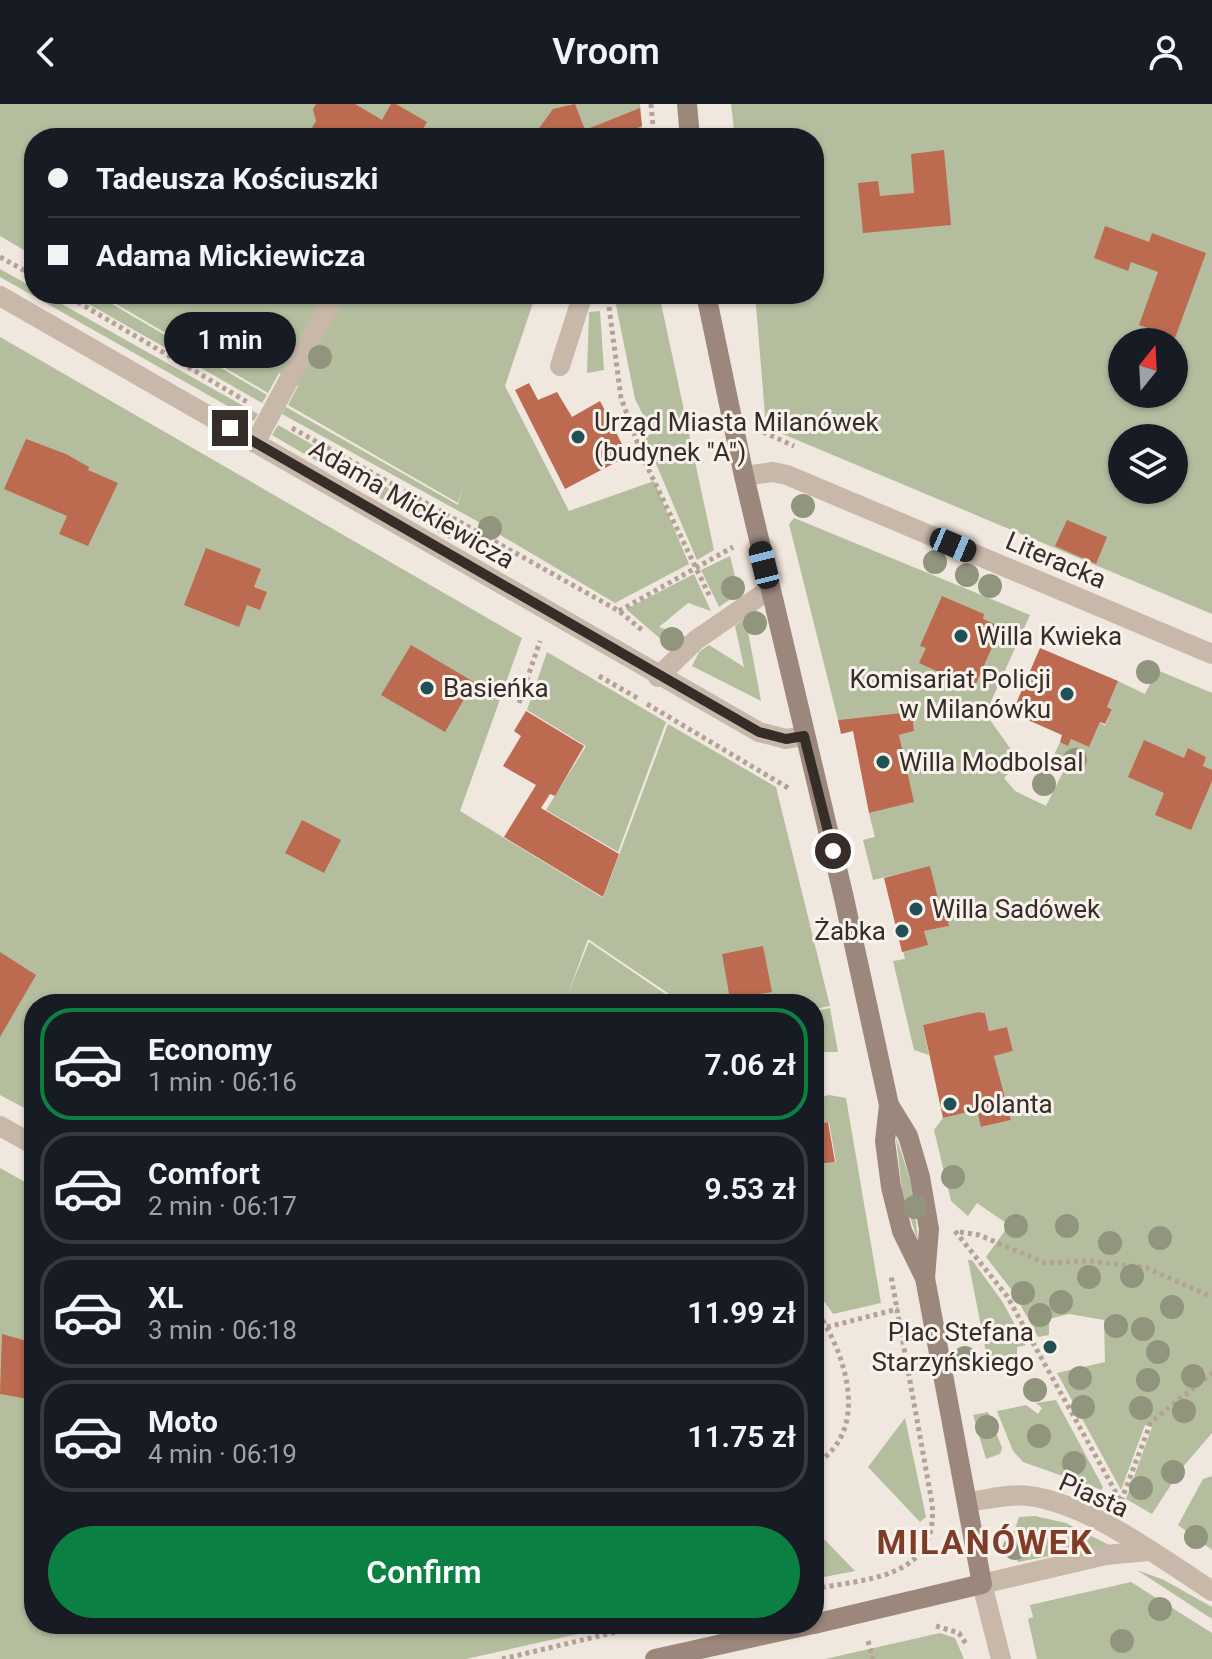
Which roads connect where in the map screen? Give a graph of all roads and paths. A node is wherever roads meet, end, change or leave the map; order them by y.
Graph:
1 (651, 104) edge
2 (687, 104) edge
3 (653, 128) edge
4 (689, 128) edge
5 (0, 257) edge
6 (24, 270) edge
7 (0, 296) edge
8 (81, 304) edge
9 (330, 304) edge
10 (580, 304) edge
11 (608, 304) edge
12 (708, 304) edge
13 (560, 366) dead end
14 (269, 415) junction
15 (255, 443) junction
16 (744, 476) junction
17 (758, 541) junction
18 (696, 568) junction
19 (770, 589) junction
20 (526, 633) dead end
21 (540, 641) junction
22 (554, 649) dead end
23 (1212, 654) edge
24 (595, 673) dead end
25 (658, 677) junction
26 (519, 703) dead end
27 (804, 736) junction
28 (794, 802) dead end
29 (889, 1105) junction
30 (0, 1126) edge
31 (24, 1139) edge
32 (950, 1231) dead end
33 (959, 1232) junction
34 (888, 1262) dead end
35 (925, 1278) junction
36 (1212, 1297) edge
37 (898, 1309) junction
38 (824, 1322) edge
39 (827, 1327) junction
40 (1212, 1373) edge
41 (824, 1457) edge
42 (967, 1502) junction
43 (1148, 1551) junction
44 (982, 1584) junction
45 (824, 1587) edge
46 (1212, 1591) edge
47 (824, 1622) edge
48 (930, 1627) dead end
49 (608, 1634) edge
50 (725, 1634) edge
51 (882, 1638) dead end
52 (868, 1641) junction
53 (854, 1643) dead end
54 (968, 1651) dead end
55 (502, 1659) edge
56 (655, 1659) edge
57 (873, 1659) edge
58 (1001, 1659) edge

1 - 3 path
2 - 4 street
5 - 6 path
7 - 15 street, Adama Mickiewicza
8 - 14 path
9 - 14 street
10 - 13 street
11 - 18 path
12 - 16 street
14 - 15 street
14 - 18 path
15 - 25 street, Adama Mickiewicza
16 - 17 street
16 - 23 street, Literacka
17 - 18 path
17 - 19 street
19 - 25 street
19 - 27 street
20 - 21 path
21 - 22 path
21 - 26 path
24 - 28 path
25 - 27 street, Adama Mickiewicza
27 - 29 street
29 - 35 street
29 - 35 street
30 - 31 street
32 - 33 path
33 - 36 path
33 - 40 path
34 - 37 path
35 - 42 street
37 - 39 path
37 - 45 path
38 - 39 path
39 - 41 path
42 - 43 street, Piasta
42 - 44 street
43 - 44 street, Piasta
43 - 46 street, Piasta
44 - 47 street
44 - 58 street
48 - 54 path
49 - 55 path
50 - 56 street
51 - 52 path
52 - 53 path
52 - 57 path

